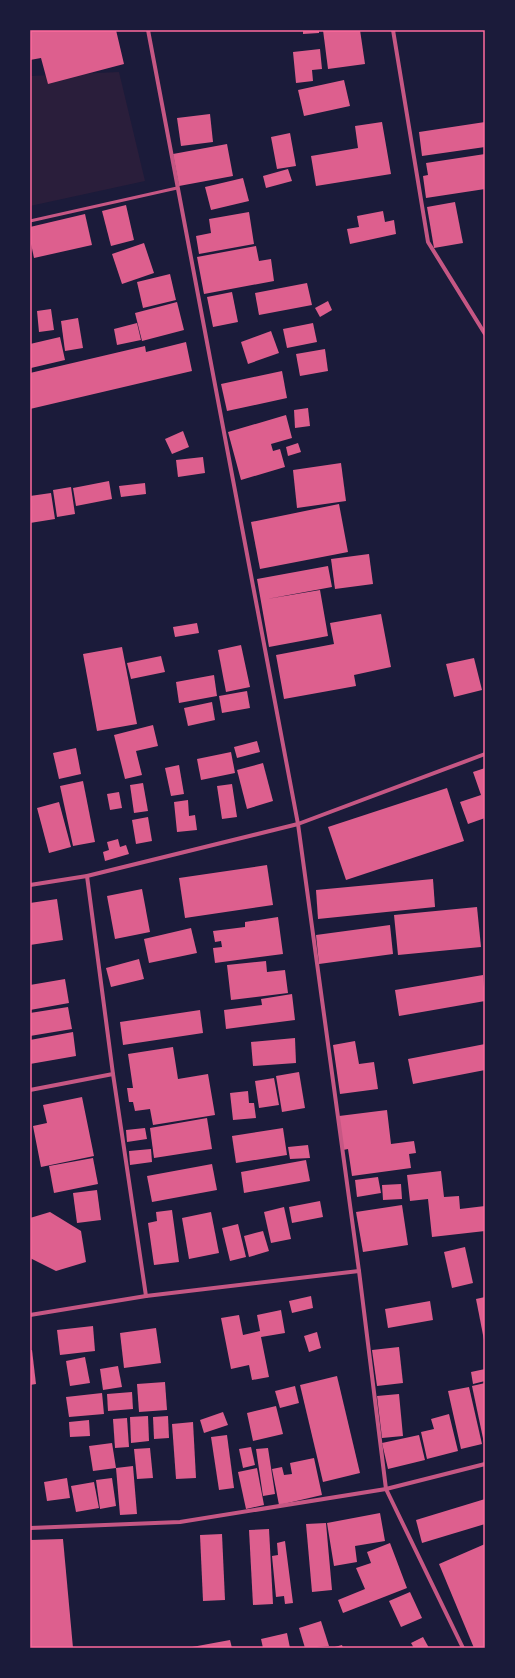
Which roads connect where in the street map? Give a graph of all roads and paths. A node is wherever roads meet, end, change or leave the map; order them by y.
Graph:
1 (148, 30) edge
2 (393, 30) edge
3 (177, 188) junction
4 (30, 221) edge
5 (485, 334) edge
6 (485, 754) edge
7 (298, 824) junction
8 (87, 876) junction
9 (30, 885) edge
10 (113, 1074) junction
11 (30, 1090) edge
12 (359, 1271) junction
13 (146, 1296) junction
14 (30, 1315) edge
15 (485, 1464) edge
16 (386, 1489) junction
17 (30, 1528) edge
18 (463, 1648) edge

1 - 3 street
2 - 5 street
3 - 4 lane
3 - 7 street
6 - 7 street
7 - 8 street
7 - 12 street
8 - 9 street
8 - 10 street
10 - 11 street
10 - 13 street
12 - 13 street
12 - 16 street
13 - 14 street
15 - 16 street
16 - 17 street
16 - 18 street

